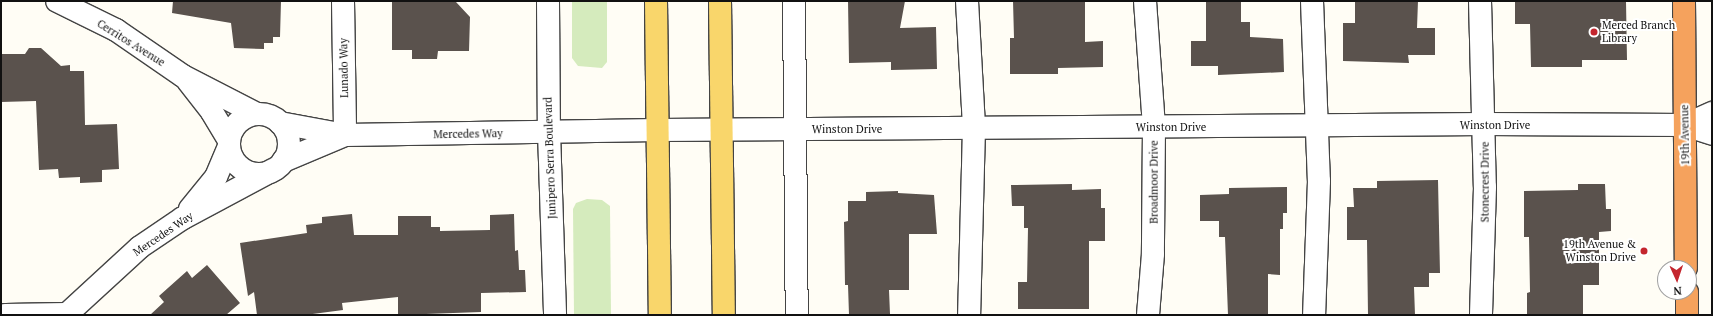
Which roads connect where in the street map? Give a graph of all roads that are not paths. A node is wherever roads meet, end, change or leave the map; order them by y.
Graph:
1 (57, 1) edge
2 (343, 1) edge
3 (548, 1) edge
4 (656, 1) edge
5 (720, 1) edge
6 (794, 1) edge
7 (967, 1) edge
8 (1145, 1) edge
9 (1312, 1) edge
10 (1480, 1) edge
11 (1684, 1) edge
12 (183, 76) junction
13 (1712, 113) edge
14 (258, 114) junction
15 (280, 123) junction
16 (1485, 124) junction
17 (1685, 125) junction
18 (1318, 126) junction
19 (1154, 127) junction
20 (974, 128) junction
21 (795, 129) junction
22 (658, 130) junction
23 (722, 130) junction
24 (549, 132) junction
25 (1712, 134) edge
26 (345, 135) junction
27 (229, 144) junction
28 (278, 166) junction
29 (183, 218) junction
30 (1686, 260) edge
31 (1687, 300) edge
32 (66, 314) edge
33 (5, 315) edge
34 (555, 315) edge
35 (660, 315) edge
36 (724, 315) edge
37 (797, 315) edge
38 (969, 315) edge
39 (1148, 315) edge
40 (1314, 315) edge
41 (1481, 315) edge
42 (1687, 315) edge

1 - 12 street, Cerritos Avenue
2 - 26 street, Lunado Way
3 - 24 street, Junipero Serra Boulevard
4 - 22 main road
5 - 23 main road
6 - 21 street
7 - 20 street
8 - 19 street, Broadmoor Drive
9 - 18 street
10 - 16 street, Stonecrest Drive
11 - 17 highway, 19th Avenue
12 - 14 street, Cerritos Avenue
12 - 27 street, Cerritos Avenue
13 - 17 street, Winston Drive
14 - 15 street
14 - 27 street
15 - 26 street
15 - 28 street
16 - 17 street, Winston Drive
16 - 18 street, Winston Drive
16 - 41 street, Stonecrest Drive
17 - 25 street, Winston Drive
17 - 30 highway, 19th Avenue
18 - 19 street, Winston Drive
18 - 40 street
19 - 20 street, Winston Drive
19 - 39 street, Broadmoor Drive
20 - 21 street, Winston Drive
20 - 38 street
21 - 23 street, Winston Drive
21 - 37 street
22 - 23 street, Winston Drive
22 - 24 street, Mercedes Way
22 - 35 main road
23 - 36 main road
24 - 26 street, Mercedes Way
24 - 34 street, Junipero Serra Boulevard
26 - 28 street, Mercedes Way
27 - 28 street
27 - 29 street
28 - 29 street, Mercedes Way
29 - 32 street, Mercedes Way
31 - 42 highway
32 - 33 street

